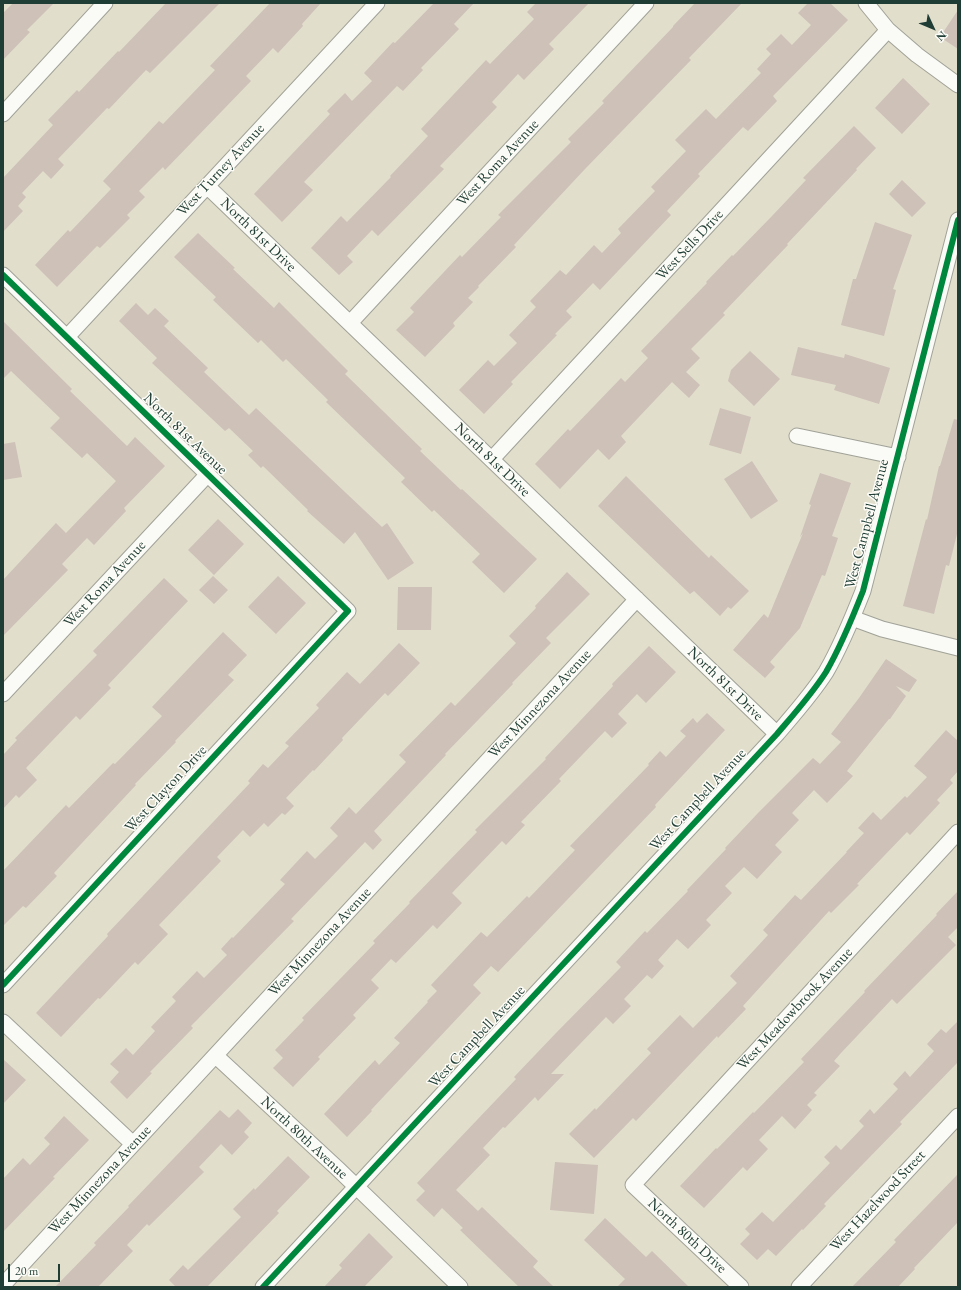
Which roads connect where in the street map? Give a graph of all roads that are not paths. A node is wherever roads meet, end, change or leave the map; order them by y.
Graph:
1 (105, 3) edge
2 (376, 3) edge
3 (646, 3) edge
4 (866, 3) edge
5 (888, 30) junction
6 (958, 85) edge
7 (3, 114) edge
8 (207, 186) junction
9 (958, 220) edge
10 (3, 275) edge
11 (350, 323) junction
12 (67, 337) junction
13 (797, 436) dead end
14 (898, 457) junction
15 (492, 459) junction
16 (208, 474) junction
17 (637, 599) junction
18 (348, 611) joint
19 (852, 618) junction
20 (958, 648) edge
21 (3, 694) edge
22 (777, 734) junction
23 (958, 832) edge
24 (3, 985) edge
25 (3, 1022) edge
26 (216, 1056) junction
27 (958, 1116) edge
28 (134, 1144) junction
29 (633, 1185) joint
30 (356, 1187) junction
31 (3, 1285) edge
32 (262, 1287) edge
33 (460, 1287) edge
34 (742, 1287) edge
35 (799, 1287) edge

1 - 7 street
2 - 8 street, West Turney Avenue
3 - 11 street, West Roma Avenue
4 - 5 street
5 - 6 street
5 - 15 street, West Sells Drive
8 - 11 street, North 81st Drive
8 - 12 street, West Turney Avenue
9 - 14 street, West Campbell Avenue
10 - 12 street, North 81st Avenue
11 - 15 street, North 81st Drive
12 - 16 street, North 81st Avenue
13 - 14 street
14 - 19 street, West Campbell Avenue
15 - 17 street, North 81st Drive
16 - 18 street, North 81st Avenue
16 - 21 street, West Roma Avenue
17 - 22 street, North 81st Drive
17 - 26 street, West Minnezona Avenue
18 - 24 street, West Clayton Drive
19 - 20 street
19 - 22 street, West Campbell Avenue
22 - 30 street, West Campbell Avenue
23 - 29 street, West Meadowbrook Avenue
25 - 28 street
26 - 28 street, West Minnezona Avenue
26 - 30 street, North 80th Avenue
27 - 35 street, West Hazelwood Street
28 - 31 street, West Minnezona Avenue
29 - 34 street, North 80th Drive
30 - 32 street, West Campbell Avenue
30 - 33 street, North 80th Avenue

